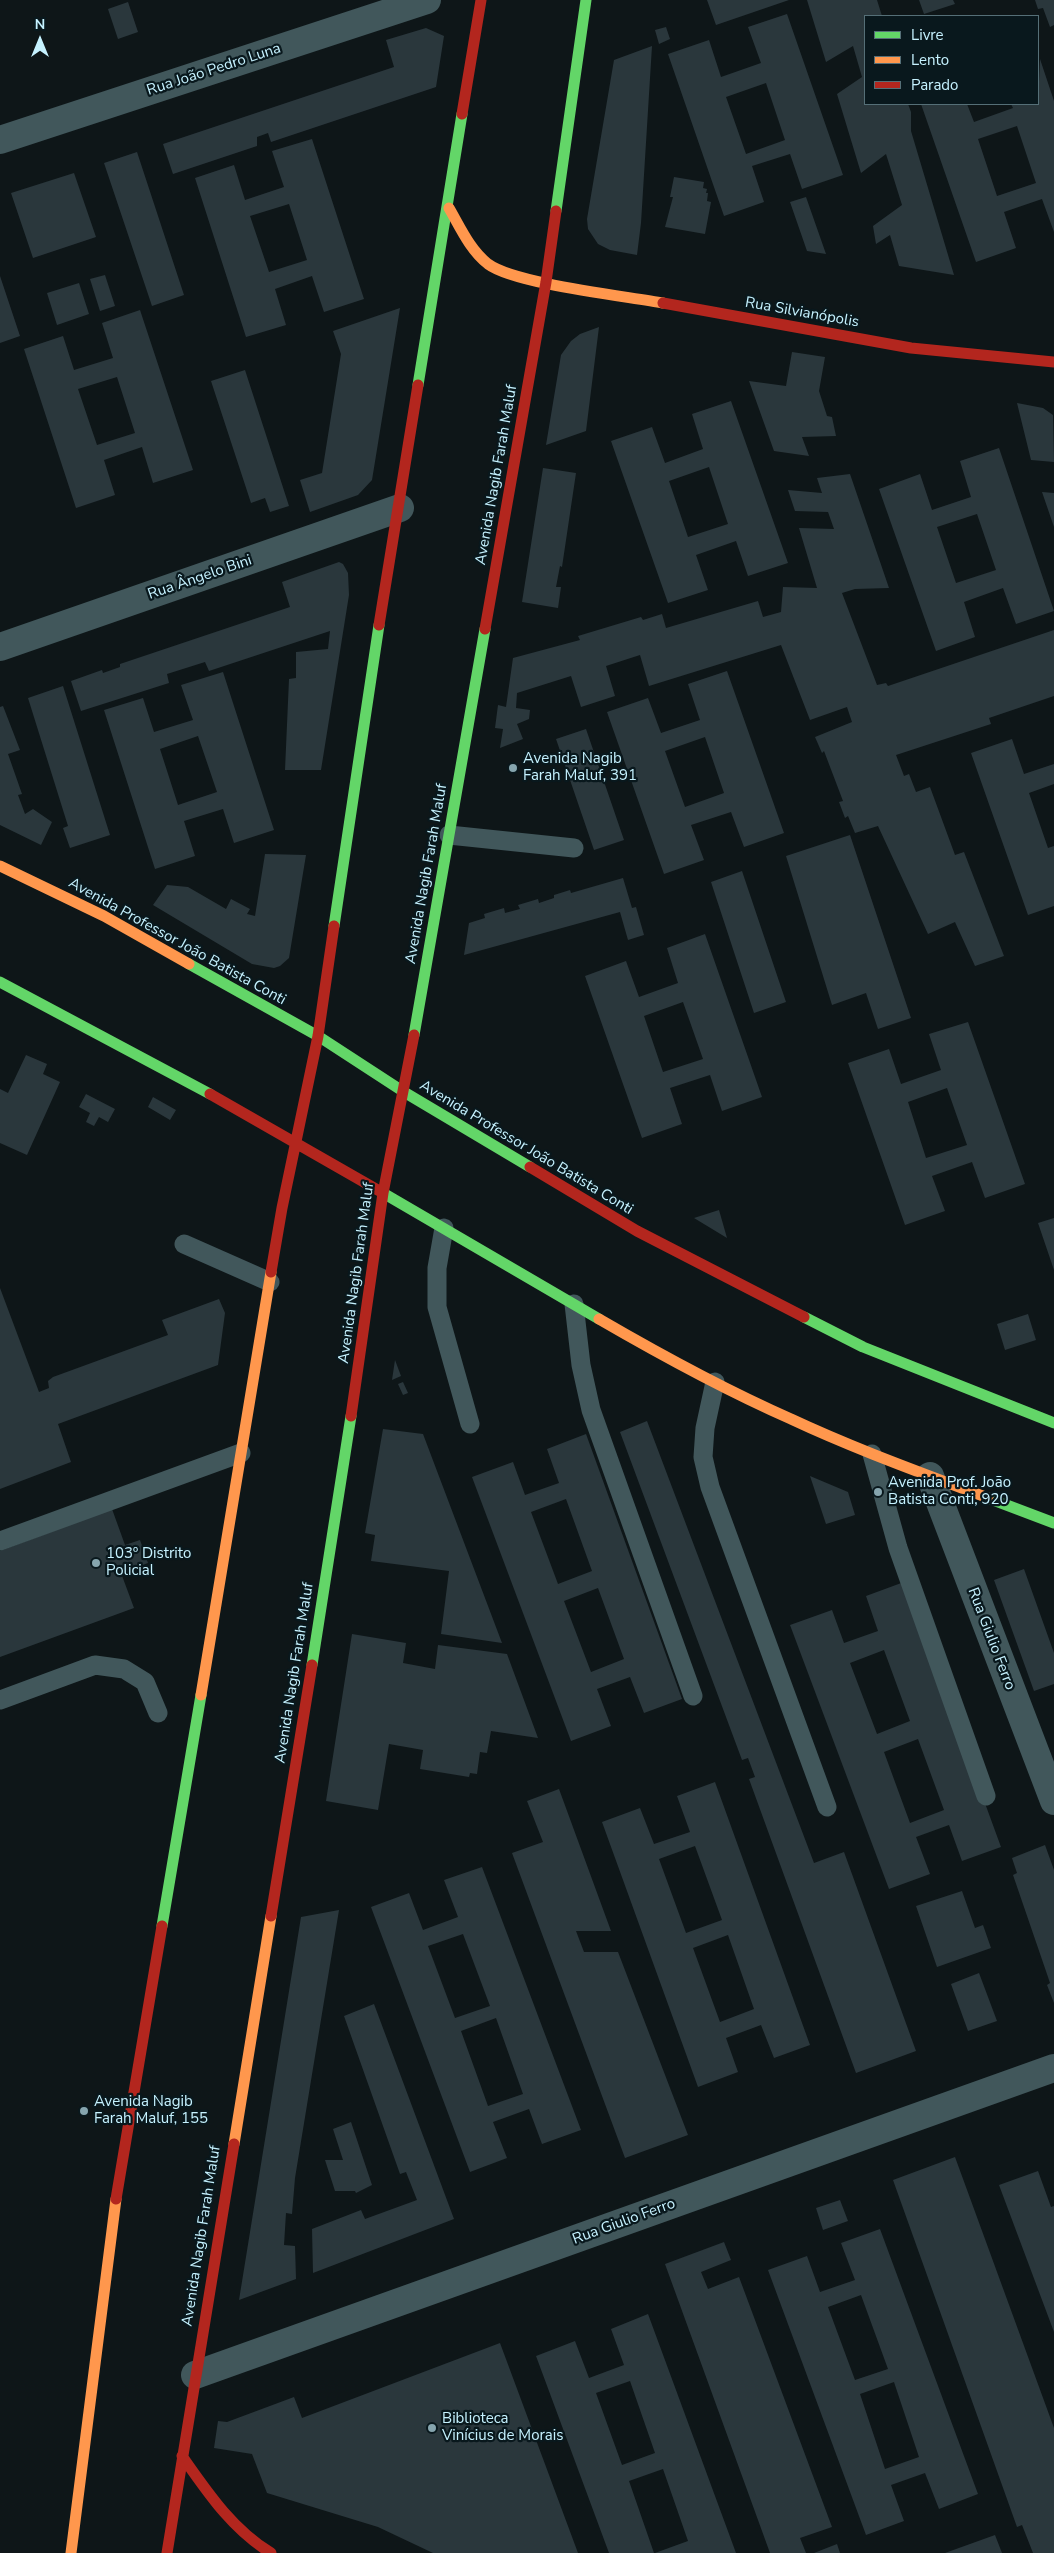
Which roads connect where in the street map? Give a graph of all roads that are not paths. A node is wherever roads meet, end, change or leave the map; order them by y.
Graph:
1 (427, 0) edge
2 (481, 0) edge
3 (586, 0) edge
4 (0, 140) edge
5 (449, 208) junction
6 (546, 282) junction
7 (1054, 362) edge
8 (400, 508) junction
9 (0, 647) edge
10 (449, 834) junction
11 (574, 848) dead end
12 (0, 866) edge
13 (0, 982) edge
14 (318, 1036) junction
15 (404, 1092) junction
16 (295, 1142) junction
17 (383, 1193) junction
18 (444, 1228) junction
19 (184, 1244) dead end
20 (270, 1282) junction
21 (574, 1304) junction
22 (715, 1382) junction
23 (1054, 1423) edge
24 (470, 1424) dead end
25 (241, 1453) junction
26 (872, 1454) junction
27 (930, 1476) junction
28 (1054, 1523) edge
29 (0, 1541) edge
30 (693, 1696) dead end
31 (0, 1700) edge
32 (158, 1713) dead end
33 (986, 1796) dead end
34 (1054, 1801) edge
35 (827, 1806) dead end
36 (1054, 2068) edge
37 (194, 2375) junction
38 (182, 2456) junction
39 (71, 2553) edge
40 (167, 2553) edge
41 (271, 2553) edge

1 - 4 street, Rua João Pedro Luna
2 - 5 main road
3 - 6 main road, Avenida Nagib Farah Maluf
5 - 6 main road, Rua Silvianópolis
5 - 8 main road
6 - 7 main road, Rua Silvianópolis
6 - 10 main road, Avenida Nagib Farah Maluf
8 - 9 street, Rua Ângelo Bini
8 - 14 main road
10 - 11 lane
10 - 15 main road, Avenida Nagib Farah Maluf
12 - 14 main road, Avenida Professor João Batista Conti
13 - 16 main road
14 - 15 main road, Avenida Professor João Batista Conti
14 - 16 main road
15 - 17 main road, Avenida Nagib Farah Maluf
15 - 23 main road, Avenida Professor João Batista Conti
16 - 17 main road
16 - 20 main road
17 - 18 main road
17 - 37 main road, Avenida Nagib Farah Maluf
18 - 21 main road
18 - 24 lane
19 - 20 lane
20 - 25 main road
21 - 22 main road
21 - 30 lane
22 - 26 main road
22 - 35 lane
25 - 29 lane
25 - 39 main road
26 - 27 main road
26 - 33 lane
27 - 28 main road
27 - 34 street, Rua Giulio Ferro
31 - 32 lane
36 - 37 street, Rua Giulio Ferro
37 - 38 main road, Avenida Nagib Farah Maluf
38 - 40 main road, Avenida Nagib Farah Maluf
38 - 41 main road

